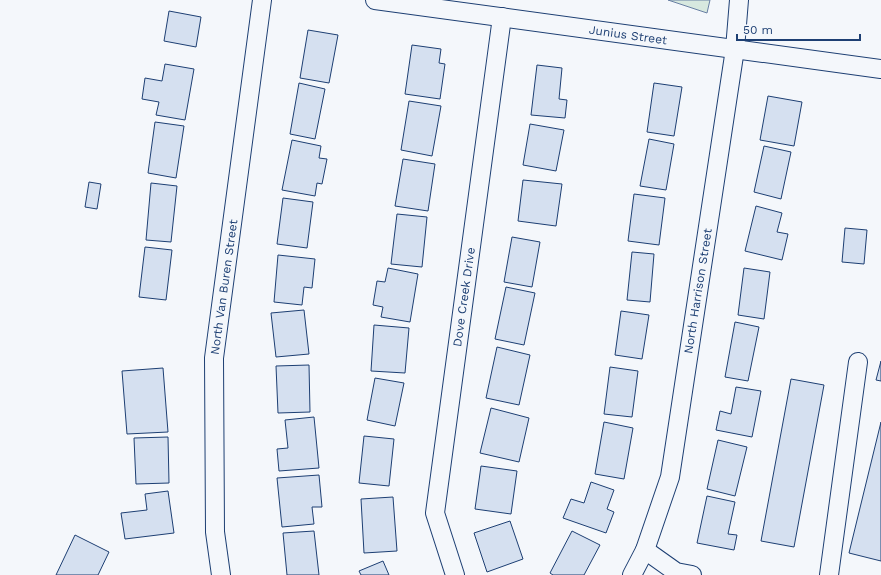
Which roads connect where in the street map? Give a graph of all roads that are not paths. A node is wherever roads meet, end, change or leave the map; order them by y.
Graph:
1 (262, 0) edge
2 (375, 0) edge
3 (739, 0) edge
4 (502, 17) junction
5 (735, 49) junction
6 (881, 69) edge
7 (858, 362) dead end
8 (645, 550) junction
9 (221, 575) edge
10 (455, 575) edge
11 (632, 575) edge
12 (692, 575) edge
13 (829, 575) edge

1 - 9 street, North Van Buren Street
2 - 4 street, Junius Street
3 - 5 street, North Harrison Street
4 - 5 street, Junius Street
4 - 10 street, Dove Creek Drive
5 - 6 street, Junius Street
5 - 8 street, North Harrison Street
7 - 13 street
8 - 11 street, North Harrison Street
8 - 12 street

